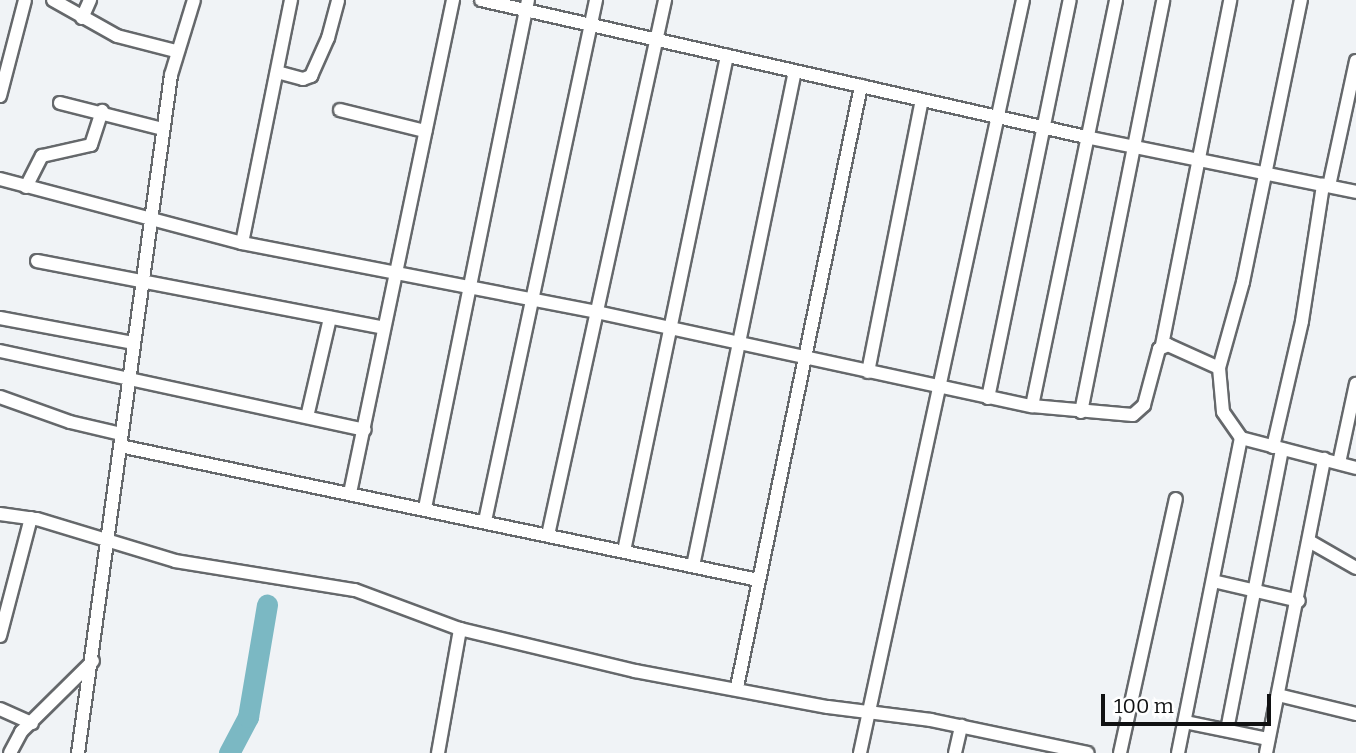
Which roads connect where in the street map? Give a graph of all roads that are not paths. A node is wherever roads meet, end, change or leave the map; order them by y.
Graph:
1 (25, 0) edge
2 (53, 0) edge
3 (90, 0) edge
4 (194, 0) edge
5 (291, 0) edge
6 (338, 0) edge
7 (453, 0) edge
8 (481, 0) edge
9 (596, 0) edge
10 (664, 0) edge
11 (1023, 0) edge
12 (1070, 0) edge
13 (1116, 0) edge
14 (1163, 0) edge
15 (1230, 0) edge
16 (1301, 0) edge
17 (527, 6) edge
18 (82, 18) junction
19 (591, 26) junction
20 (656, 41) junction
21 (176, 51) junction
22 (727, 56) junction
23 (1356, 61) edge
24 (796, 71) junction
25 (277, 72) junction
26 (861, 86) junction
27 (0, 96) edge
28 (922, 100) junction
29 (60, 103) dead end
30 (340, 110) dead end
31 (102, 111) junction
32 (998, 117) junction
33 (1042, 127) junction
34 (163, 129) junction
35 (425, 131) junction
36 (1086, 137) junction
37 (1133, 146) junction
38 (1198, 159) junction
39 (1264, 172) junction
40 (0, 179) edge
41 (1326, 186) junction
42 (26, 187) junction
43 (1356, 192) edge
44 (149, 222) junction
45 (242, 243) junction
46 (37, 261) dead end
47 (395, 272) junction
48 (142, 282) junction
49 (468, 288) junction
50 (531, 300) junction
51 (596, 312) junction
52 (0, 318) edge
53 (330, 318) junction
54 (384, 328) junction
55 (668, 329) junction
56 (133, 343) junction
57 (737, 344) junction
58 (1163, 345) junction
59 (0, 351) edge
60 (806, 360) junction
61 (1219, 368) junction
62 (868, 372) junction
63 (128, 378) junction
64 (1356, 384) edge
65 (938, 386) junction
66 (0, 397) edge
67 (988, 398) junction
68 (1032, 406) junction
69 (1081, 412) junction
70 (307, 417) junction
71 (365, 430) junction
72 (1241, 438) junction
73 (121, 440) junction
74 (1277, 448) junction
75 (1324, 458) junction
76 (1339, 463) junction
77 (1356, 468) edge
78 (350, 493) junction
79 (1176, 499) dead end
80 (425, 508) junction
81 (0, 514) edge
82 (31, 518) junction
83 (485, 521) junction
84 (548, 535) junction
85 (1309, 541) junction
86 (106, 542) junction
87 (624, 551) junction
88 (693, 566) junction
89 (1356, 568) edge
90 (758, 580) junction
91 (1213, 581) junction
92 (1252, 591) junction
93 (1299, 601) junction
94 (460, 629) junction
95 (0, 636) edge
96 (93, 661) junction
97 (737, 687) junction
98 (1278, 695) junction
99 (0, 709) edge
100 (869, 710) junction
101 (1356, 714) edge
102 (1185, 722) junction
103 (32, 723) junction
104 (961, 726) junction
105 (1227, 730) junction
106 (1268, 739) junction
107 (1049, 749) edge
108 (10, 753) edge
109 (78, 753) edge
110 (438, 753) edge
111 (860, 753) edge
112 (955, 753) edge
113 (1088, 753) edge
114 (1120, 753) edge
115 (1178, 753) edge
116 (1266, 753) edge

1 - 27 street
2 - 18 street
3 - 18 street
4 - 21 street
5 - 25 street
6 - 25 street
7 - 35 street
8 - 17 street
9 - 19 street
10 - 20 street
11 - 32 street
12 - 33 street
13 - 36 street
14 - 37 street
15 - 38 street
16 - 39 street
17 - 19 street
17 - 49 street
18 - 21 street
19 - 20 street
19 - 50 street
20 - 22 street
20 - 51 street
21 - 34 street
22 - 24 street
22 - 55 street
23 - 41 street
24 - 26 street
24 - 57 street
25 - 45 street
26 - 28 street
26 - 60 street
28 - 32 street
28 - 62 street
29 - 31 street
30 - 35 street
31 - 34 street
31 - 42 street
32 - 33 street
32 - 65 street
33 - 36 street
33 - 67 street
34 - 44 street
35 - 47 street
36 - 37 street
36 - 68 street
37 - 38 street
37 - 69 street
38 - 39 street
38 - 58 street
39 - 41 street
39 - 61 street
40 - 42 street
41 - 43 street
41 - 74 street
42 - 44 street
44 - 45 street
44 - 48 street
45 - 47 street
46 - 48 street
47 - 49 street
47 - 54 street
48 - 53 street
48 - 56 street
49 - 50 street
49 - 80 street
50 - 51 street
50 - 83 street
51 - 55 street
51 - 84 street
52 - 56 street
53 - 54 street
53 - 70 street
54 - 71 street
55 - 57 street
55 - 87 street
56 - 63 street
57 - 60 street
57 - 88 street
58 - 61 street
58 - 69 street
59 - 63 street
60 - 62 street
60 - 90 street
61 - 72 street
62 - 65 street
63 - 70 street
63 - 73 street
64 - 76 street
65 - 67 street
65 - 100 street
66 - 73 street
67 - 68 street
68 - 69 street
70 - 71 street
71 - 78 street
72 - 74 street
72 - 91 street
73 - 78 street
73 - 86 street
74 - 75 street
74 - 92 street
75 - 76 street
75 - 85 street
76 - 77 street
78 - 80 street
79 - 114 street
80 - 83 street
81 - 82 street
82 - 86 street
82 - 95 street
83 - 84 street
84 - 87 street
85 - 89 street
85 - 93 street
86 - 94 street
86 - 96 street
87 - 88 street
88 - 90 street
90 - 97 street
91 - 92 street
91 - 102 street
92 - 93 street
92 - 105 street
93 - 98 street
94 - 97 street
94 - 110 street
96 - 103 street
96 - 109 street
97 - 100 street
98 - 101 street
98 - 106 street
99 - 103 street
100 - 104 street
100 - 111 street
102 - 105 street
102 - 115 street
103 - 108 street
104 - 107 street
104 - 112 street
105 - 106 street
106 - 116 street
107 - 113 street

